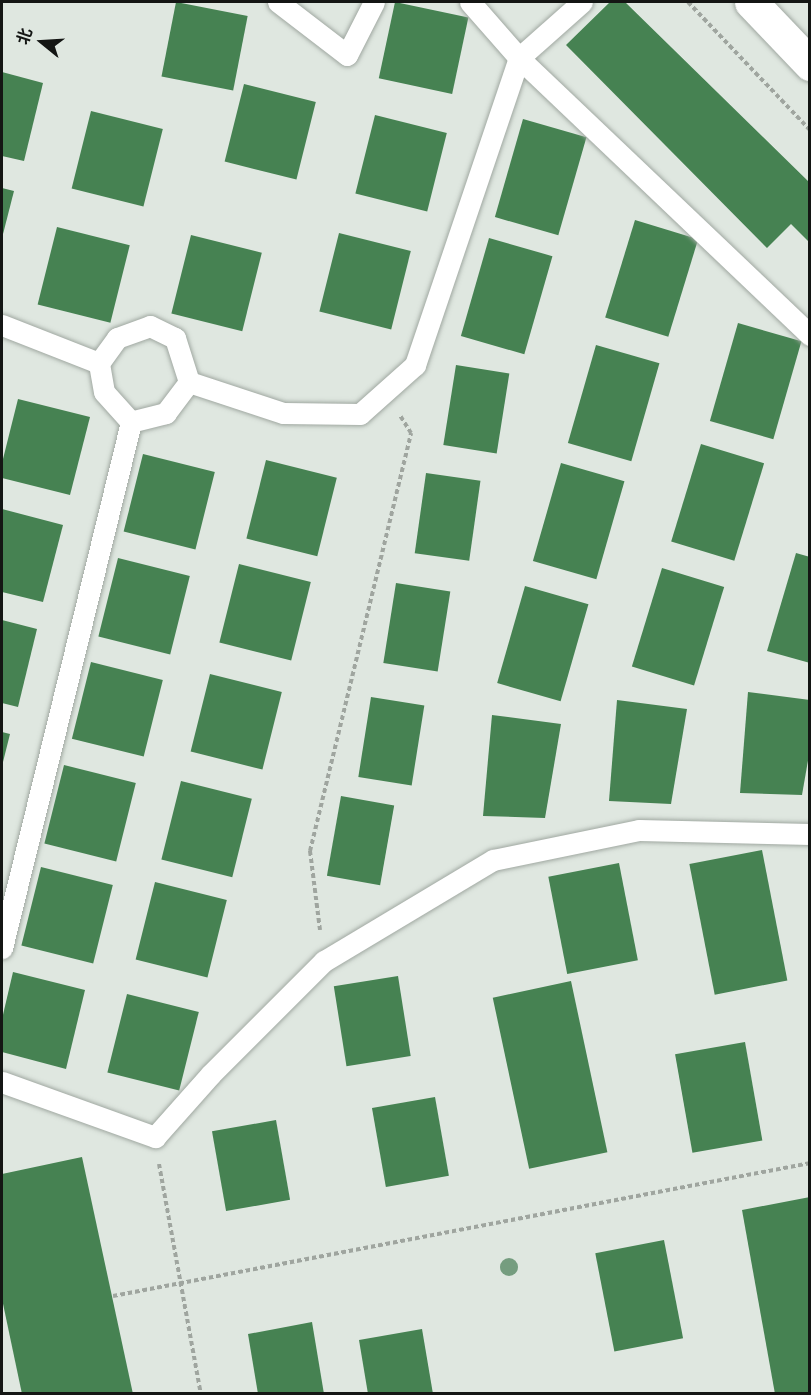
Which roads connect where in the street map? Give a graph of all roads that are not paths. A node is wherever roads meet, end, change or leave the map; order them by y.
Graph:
1 (278, 2) edge
2 (374, 2) edge
3 (470, 2) edge
4 (582, 2) edge
5 (751, 2) edge
6 (519, 58) junction
7 (810, 63) edge
8 (2, 325) edge
9 (810, 335) edge
10 (99, 363) junction
11 (189, 382) junction
12 (131, 422) junction
13 (810, 834) edge
14 (2, 948) edge
15 (2, 1082) edge

1 - 2 lane
3 - 6 lane
4 - 6 lane
5 - 7 main road
6 - 9 lane
6 - 11 lane
8 - 10 lane
10 - 11 lane
10 - 12 lane
11 - 12 lane
12 - 14 lane
13 - 15 lane

